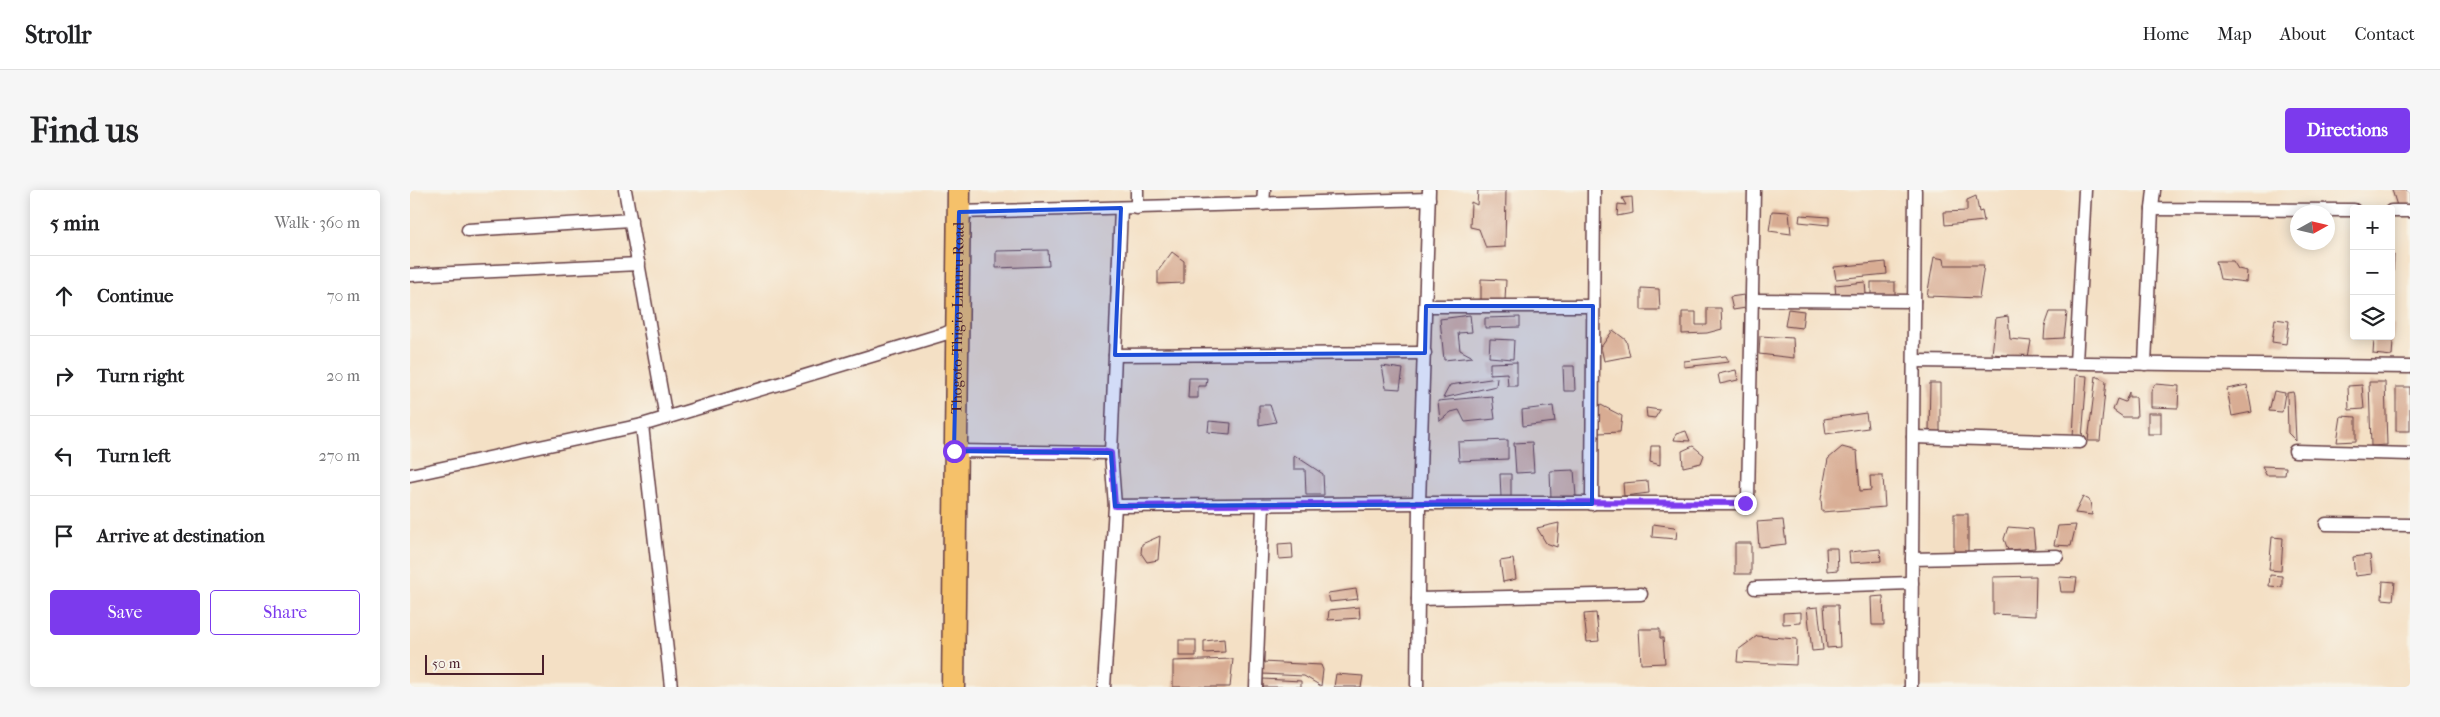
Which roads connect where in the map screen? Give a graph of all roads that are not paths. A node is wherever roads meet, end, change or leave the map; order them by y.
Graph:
1 (625, 190) edge
2 (1137, 190) edge
3 (1264, 190) edge
4 (1594, 190) edge
5 (1754, 190) edge
6 (1915, 190) edge
7 (2084, 190) edge
8 (2154, 190) edge
9 (1429, 195) edge
10 (959, 201) edge
11 (1263, 204) junction
12 (1121, 208) junction
13 (1137, 208) junction
14 (2152, 209) junction
15 (2350, 210) edge
16 (2395, 211) edge
17 (2410, 211) edge
18 (631, 220) junction
19 (468, 230) dead end
20 (639, 264) junction
21 (410, 275) edge
22 (1752, 300) junction
23 (1914, 300) junction
24 (1426, 306) junction
25 (1593, 306) junction
26 (957, 328) junction
27 (1425, 353) junction
28 (1115, 355) junction
29 (1914, 361) junction
30 (2076, 363) junction
31 (2146, 364) junction
32 (2410, 367) edge
33 (666, 418) junction
34 (642, 425) junction
35 (1913, 437) junction
36 (2080, 442) dead end
37 (954, 451) junction
38 (2295, 452) dead end
39 (1111, 453) junction
40 (2410, 454) edge
41 (410, 475) edge
42 (1418, 503) junction
43 (1592, 504) junction
44 (1263, 505) junction
45 (1115, 506) junction
46 (2326, 524) dead end
47 (2410, 525) edge
48 (2057, 556) dead end
49 (1912, 559) junction
50 (1912, 583) junction
51 (1755, 588) dead end
52 (1641, 594) dead end
53 (1418, 599) junction
54 (671, 687) edge
55 (953, 687) edge
56 (1104, 687) edge
57 (1256, 687) edge
58 (1417, 687) edge
59 (1911, 687) edge

1 - 18 street
2 - 13 street
3 - 11 street
4 - 25 street
5 - 22 street
6 - 23 street
7 - 30 street
8 - 14 street
9 - 11 street
9 - 24 street
10 - 12 street
10 - 26 highway, Thogoto-Thigio-Limuru Road
11 - 13 street
12 - 13 street
12 - 28 street
14 - 15 street
14 - 31 street
16 - 17 street
18 - 19 street
18 - 20 street
20 - 21 street
20 - 33 street
22 - 23 street
22 - 43 street
23 - 29 street
24 - 25 street
24 - 27 street
25 - 43 street
26 - 33 street
26 - 37 highway, Thogoto-Thigio-Limuru Road
27 - 28 street
27 - 42 street
28 - 39 street
29 - 30 street
29 - 35 street
30 - 31 street
31 - 32 street
33 - 34 street
34 - 41 street
34 - 54 street
35 - 36 street
35 - 49 street
37 - 39 street
37 - 55 highway, Thogoto-Thigio-Limuru Road
38 - 40 street
39 - 45 street
42 - 43 street
42 - 44 street
42 - 53 street
44 - 45 street
44 - 57 street
45 - 56 street
46 - 47 street
48 - 49 street
49 - 50 street
50 - 51 street
50 - 59 street
52 - 53 street
53 - 58 street

